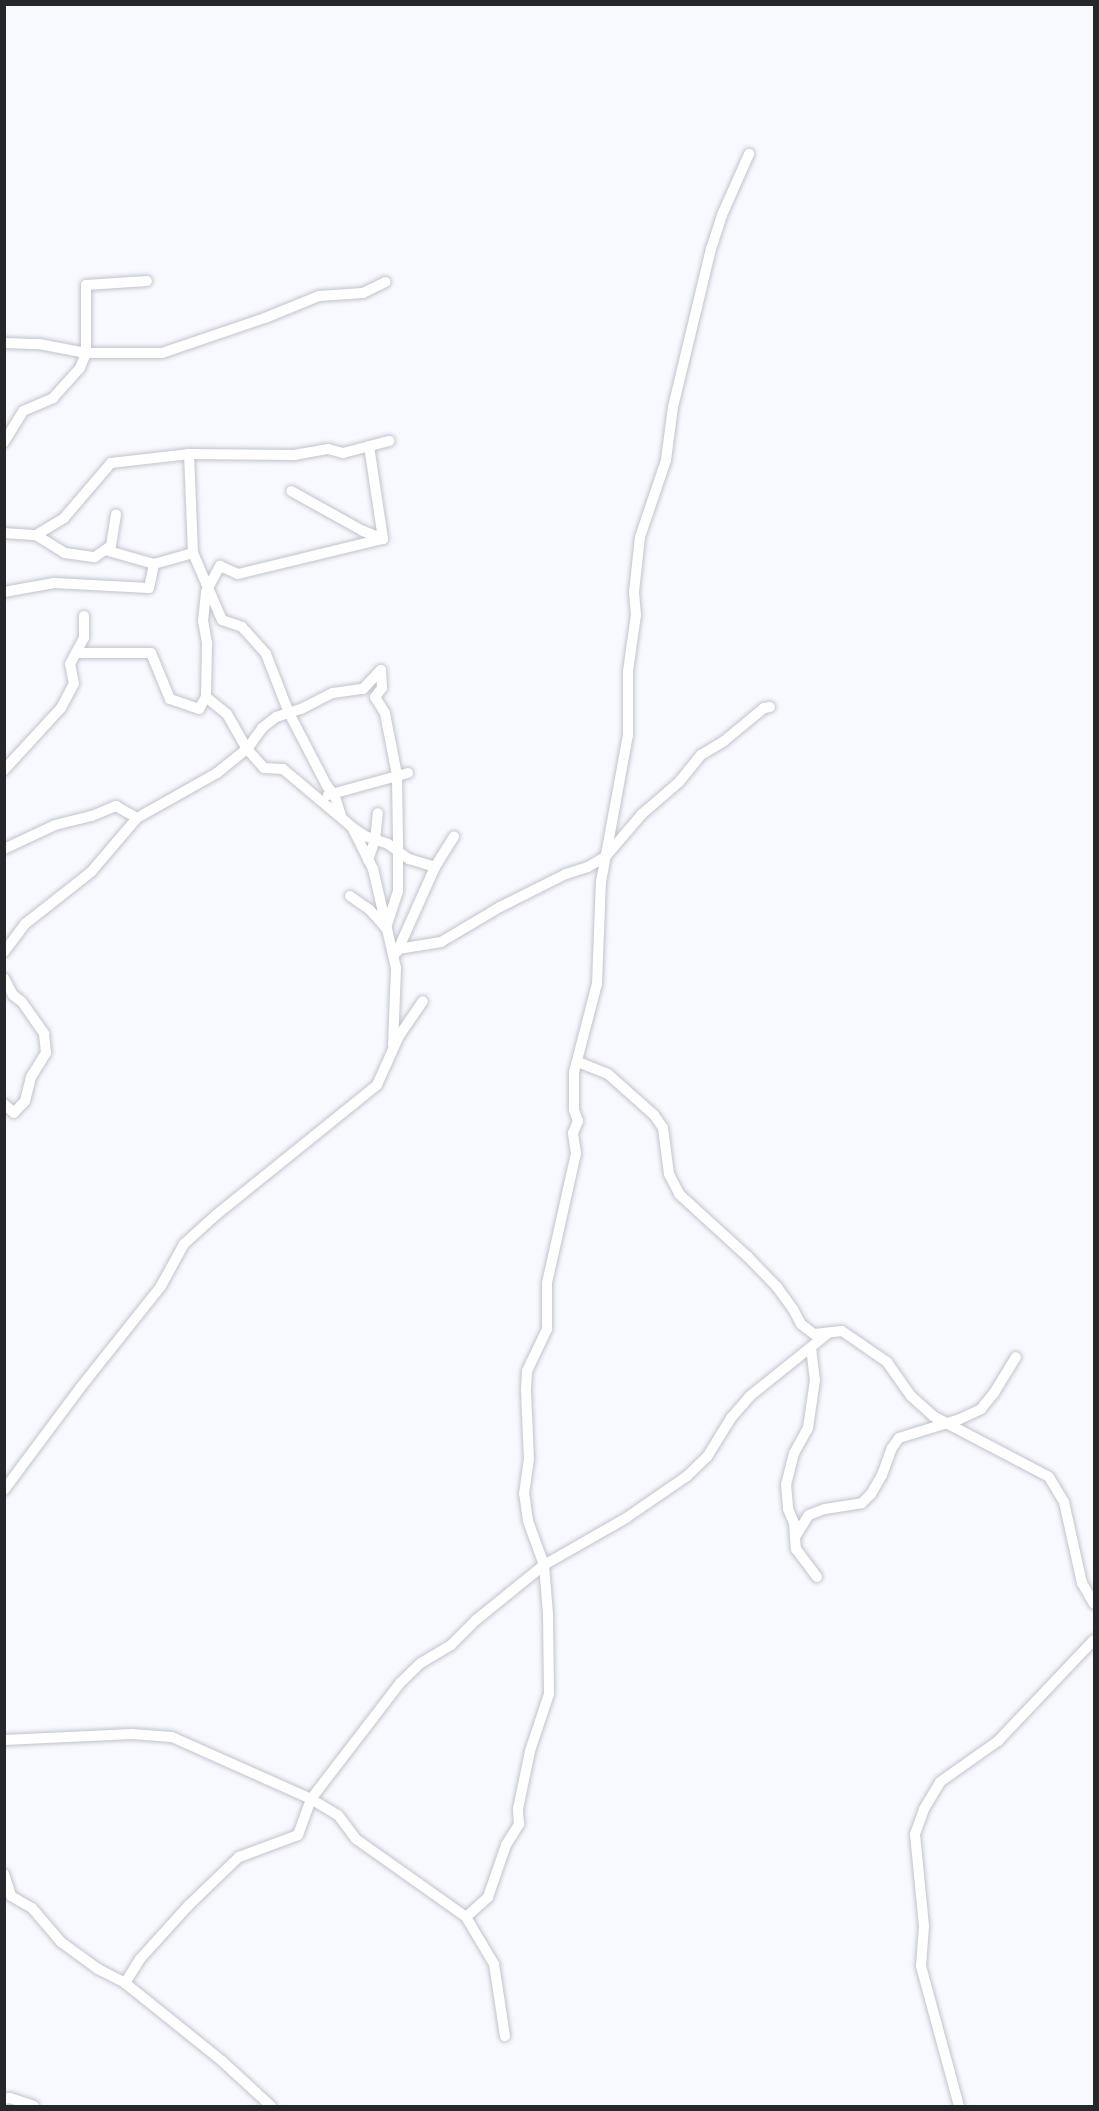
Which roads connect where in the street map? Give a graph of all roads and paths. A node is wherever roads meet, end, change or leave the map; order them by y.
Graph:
1 (749, 154) dead end
2 (147, 281) dead end
3 (386, 282) dead end
4 (4, 343) edge
5 (86, 353) junction
6 (389, 441) dead end
7 (4, 442) edge
8 (369, 446) junction
9 (189, 454) junction
10 (291, 491) dead end
11 (116, 514) dead end
12 (4, 533) edge
13 (36, 536) junction
14 (383, 539) junction
15 (105, 550) junction
16 (194, 553) junction
17 (154, 564) junction
18 (208, 589) junction
19 (4, 592) edge
20 (84, 616) dead end
21 (76, 653) junction
22 (206, 697) junction
23 (770, 706) dead end
24 (289, 713) junction
25 (247, 749) junction
26 (4, 770) edge
27 (402, 774) junction
28 (334, 794) junction
29 (316, 798) junction
30 (378, 813) dead end
31 (137, 818) junction
32 (342, 819) junction
33 (352, 827) junction
34 (454, 837) dead end
35 (375, 840) junction
36 (4, 849) edge
37 (399, 851) junction
38 (606, 856) junction
39 (369, 860) junction
40 (435, 867) junction
41 (350, 896) dead end
42 (386, 928) junction
43 (398, 949) junction
44 (4, 952) edge
45 (396, 968) junction
46 (4, 978) edge
47 (423, 1001) dead end
48 (393, 1049) junction
49 (578, 1062) junction
50 (4, 1104) edge
51 (827, 1334) junction
52 (811, 1348) junction
53 (1016, 1357) dead end
54 (946, 1422) junction
55 (4, 1490) edge
56 (795, 1537) junction
57 (544, 1565) junction
58 (817, 1577) dead end
59 (1095, 1604) edge
60 (1095, 1640) edge
61 (4, 1740) edge
62 (311, 1800) junction
63 (4, 1874) edge
64 (465, 1917) junction
65 (125, 1983) junction
66 (505, 2036) dead end
67 (4, 2099) edge
68 (34, 2106) edge
69 (270, 2106) edge
70 (959, 2106) edge

1 - 38 street
2 - 5 street
3 - 5 street
4 - 5 street
5 - 7 street
6 - 8 street
8 - 9 street
8 - 14 street
9 - 13 street
9 - 16 street
10 - 14 street
11 - 15 street
12 - 13 street
13 - 15 street
14 - 18 street
15 - 17 street
16 - 17 street
16 - 18 street
17 - 19 street
18 - 22 street
18 - 24 street
20 - 21 street
21 - 22 street
21 - 26 street
22 - 25 street
23 - 38 street
24 - 25 street
24 - 27 street
24 - 28 street
25 - 29 street
25 - 31 street
27 - 28 street
27 - 37 street
28 - 29 street
28 - 32 street
29 - 32 street
30 - 35 street
31 - 36 street
31 - 44 street
32 - 33 street
33 - 35 street
33 - 39 street
34 - 40 street
35 - 37 street
35 - 39 street
37 - 40 street
37 - 42 street
38 - 43 street
38 - 49 street
39 - 42 street
40 - 43 street
41 - 42 street
42 - 45 street
43 - 45 street
45 - 48 street
46 - 50 street
47 - 48 street
48 - 55 street
49 - 51 street
49 - 57 street
51 - 52 street
51 - 54 street
52 - 56 street
52 - 57 street
53 - 54 street
54 - 56 street
54 - 59 street
56 - 58 street
57 - 62 street
57 - 64 street
60 - 70 street
61 - 62 street
62 - 64 street
62 - 65 street
63 - 65 street
64 - 66 street
65 - 69 street
67 - 68 street

